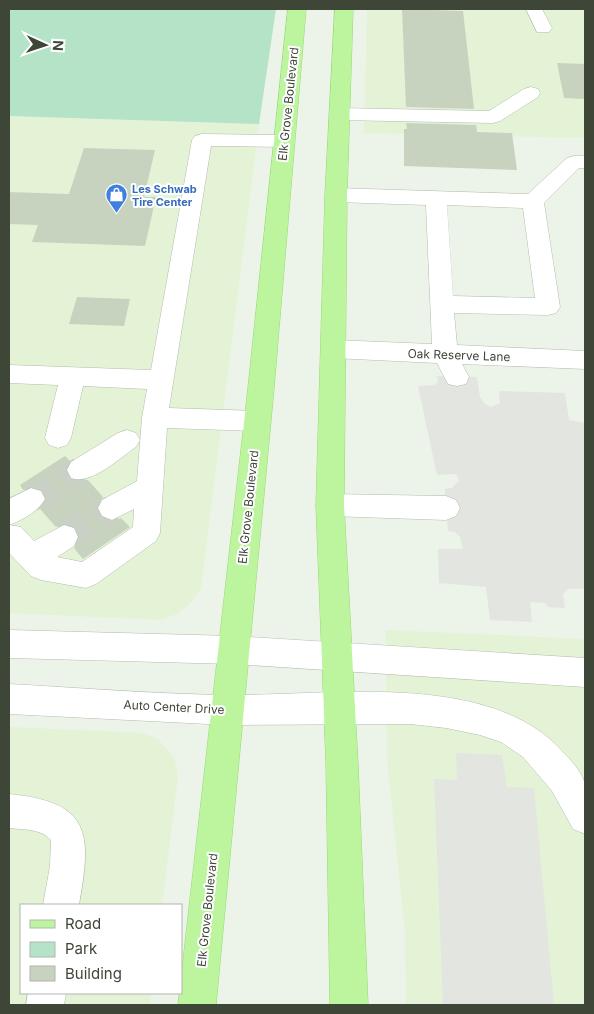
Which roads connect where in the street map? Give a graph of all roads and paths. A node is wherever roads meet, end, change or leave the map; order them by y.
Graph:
1 (298, 9) edge
2 (344, 9) edge
3 (534, 9) edge
4 (543, 28) dead end
5 (531, 93) dead end
6 (339, 114) junction
7 (284, 141) junction
8 (585, 162) edge
9 (336, 195) junction
10 (436, 198) junction
11 (534, 201) junction
12 (443, 304) junction
13 (333, 349) junction
14 (445, 354) junction
15 (585, 360) edge
16 (9, 374) edge
17 (73, 376) junction
18 (457, 377) dead end
19 (162, 380) junction
20 (155, 418) junction
21 (258, 421) junction
22 (58, 438) dead end
23 (127, 440) dead end
24 (80, 470) tunnel mouth
25 (149, 487) junction
26 (330, 505) junction
27 (112, 508) tunnel mouth
28 (446, 508) dead end
29 (17, 516) edge
30 (64, 537) tunnel mouth
31 (32, 558) junction
32 (9, 644) edge
33 (233, 650) junction
34 (337, 656) junction
35 (585, 673) edge
36 (9, 699) edge
37 (339, 709) junction
38 (228, 710) junction
39 (9, 811) edge
40 (585, 817) edge
41 (61, 904) edge
42 (197, 1005) edge
43 (350, 1005) edge

1 - 7 main road, Elk Grove Boulevard
2 - 6 main road
3 - 4 street
5 - 6 street
6 - 9 main road
7 - 19 street
7 - 21 main road, Elk Grove Boulevard
8 - 11 street
9 - 10 street
9 - 13 main road
10 - 11 street
10 - 12 street
11 - 12 street
12 - 14 street
13 - 14 street, Oak Reserve Lane
13 - 26 main road
14 - 15 street, Oak Reserve Lane
14 - 18 street
16 - 17 street
17 - 19 street
17 - 22 street
19 - 20 street
20 - 21 street
20 - 25 street
21 - 33 main road, Elk Grove Boulevard
23 - 24 street
25 - 27 street
25 - 31 street
26 - 28 street
26 - 34 main road
29 - 31 street
30 - 31 street
32 - 33 street
33 - 34 street
33 - 38 main road, Elk Grove Boulevard
34 - 35 street
34 - 37 main road
36 - 38 street, Auto Center Drive
37 - 38 street, Auto Center Drive
37 - 40 street, Auto Center Drive
37 - 43 main road
38 - 42 main road, Elk Grove Boulevard
39 - 41 street

